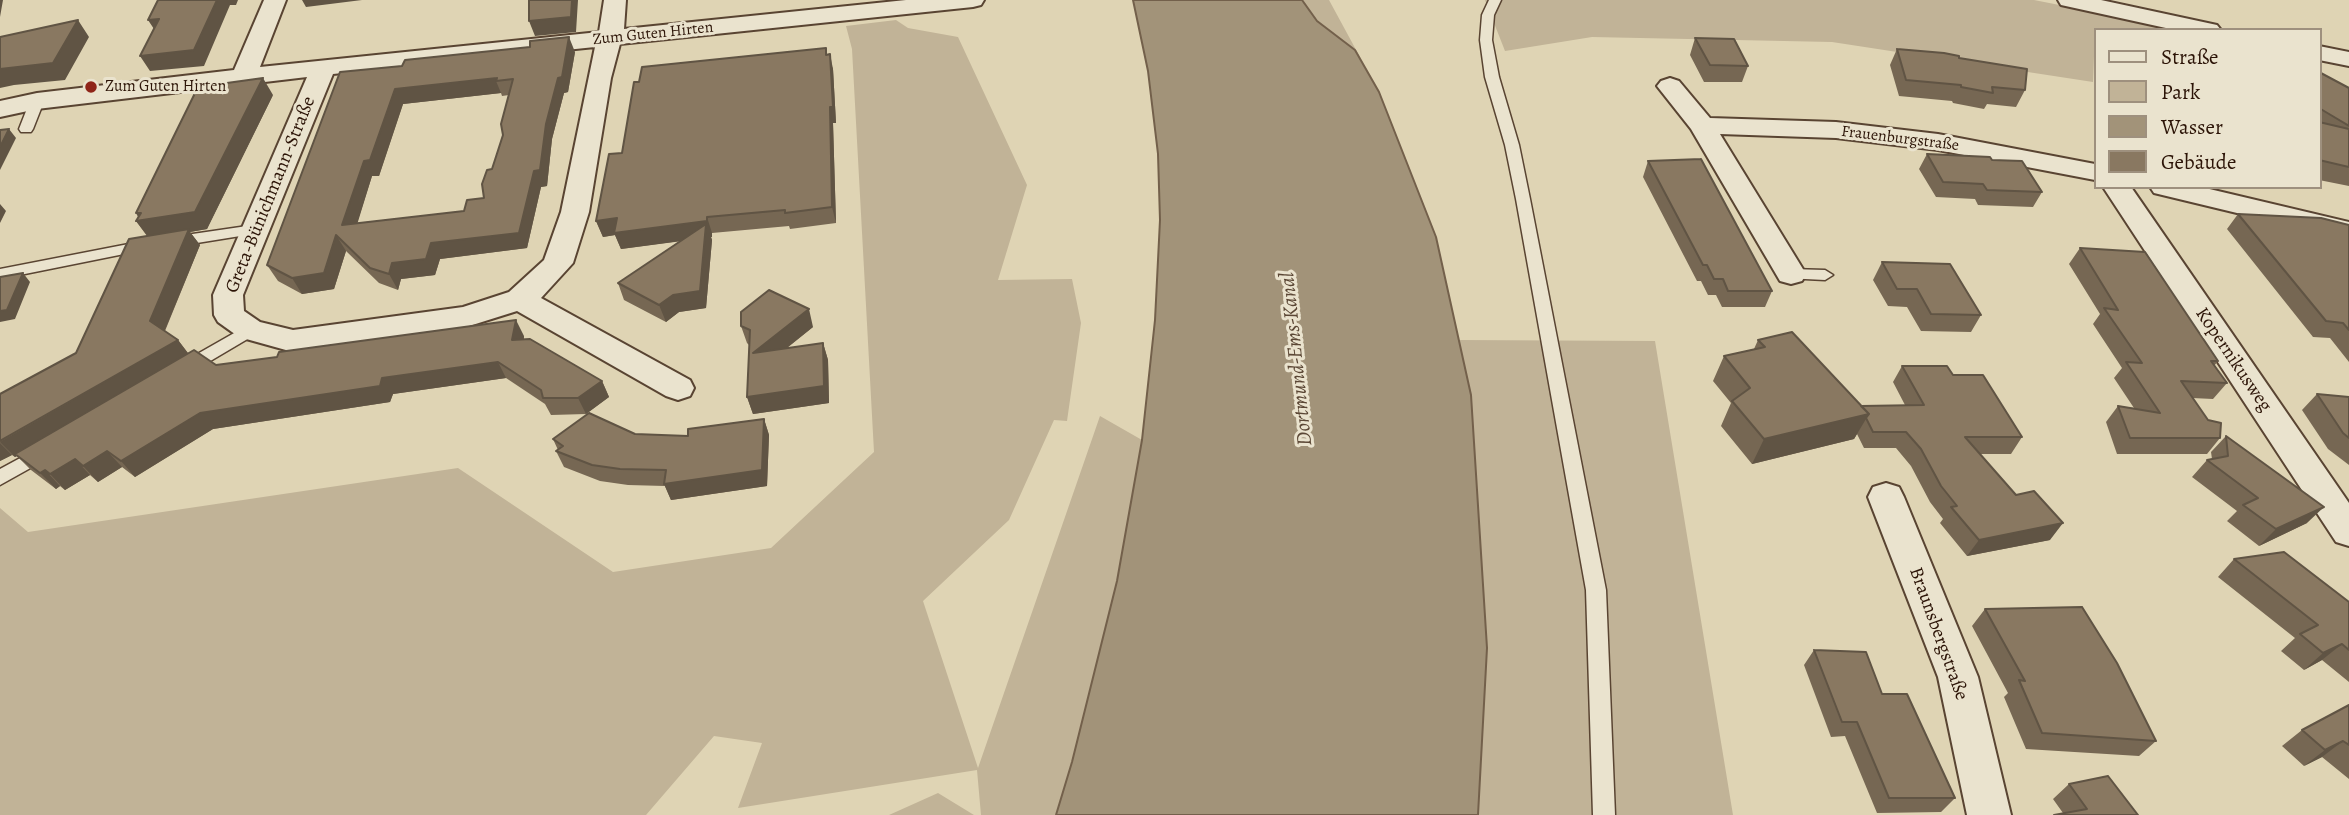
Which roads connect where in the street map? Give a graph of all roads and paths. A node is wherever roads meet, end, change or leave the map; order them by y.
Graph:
1 (275, 0) edge
2 (615, 0) edge
3 (973, 0) edge
4 (1495, 0) edge
5 (2069, 0) edge
6 (2201, 28) edge
7 (610, 38) junction
8 (2321, 53) edge
9 (2349, 59) edge
10 (323, 68) junction
11 (244, 76) junction
12 (1670, 86) dead end
13 (37, 101) junction
14 (0, 109) edge
15 (1702, 126) junction
16 (26, 128) dead end
17 (2094, 172) edge
18 (2118, 189) edge
19 (2172, 189) edge
20 (254, 230) junction
21 (2349, 231) edge
22 (0, 274) edge
23 (1791, 274) joint
24 (1825, 275) dead end
25 (520, 299) junction
26 (250, 330) junction
27 (167, 379) edge
28 (678, 388) dead end
29 (60, 443) edge
30 (0, 478) edge
31 (1886, 497) dead end
32 (2349, 532) edge
33 (1604, 815) edge
34 (1989, 815) edge

1 - 11 street
2 - 7 street
3 - 7 street, Zum Guten Hirten
4 - 33 lane
5 - 6 street
7 - 10 street, Zum Guten Hirten
7 - 25 street
8 - 9 street
10 - 11 street, Zum Guten Hirten
10 - 20 street, Greta-Bünichmann-Straße
11 - 13 street, Zum Guten Hirten
12 - 15 street
13 - 14 street, Zum Guten Hirten
13 - 16 lane
15 - 17 street, Frauenburgstraße
15 - 23 street
18 - 32 street, Kopernikusweg
19 - 21 street
20 - 22 lane
20 - 26 street, Greta-Bünichmann-Straße
23 - 24 lane
25 - 26 street
25 - 28 street
26 - 27 lane
29 - 30 lane
31 - 34 street, Braunsbergstraße

